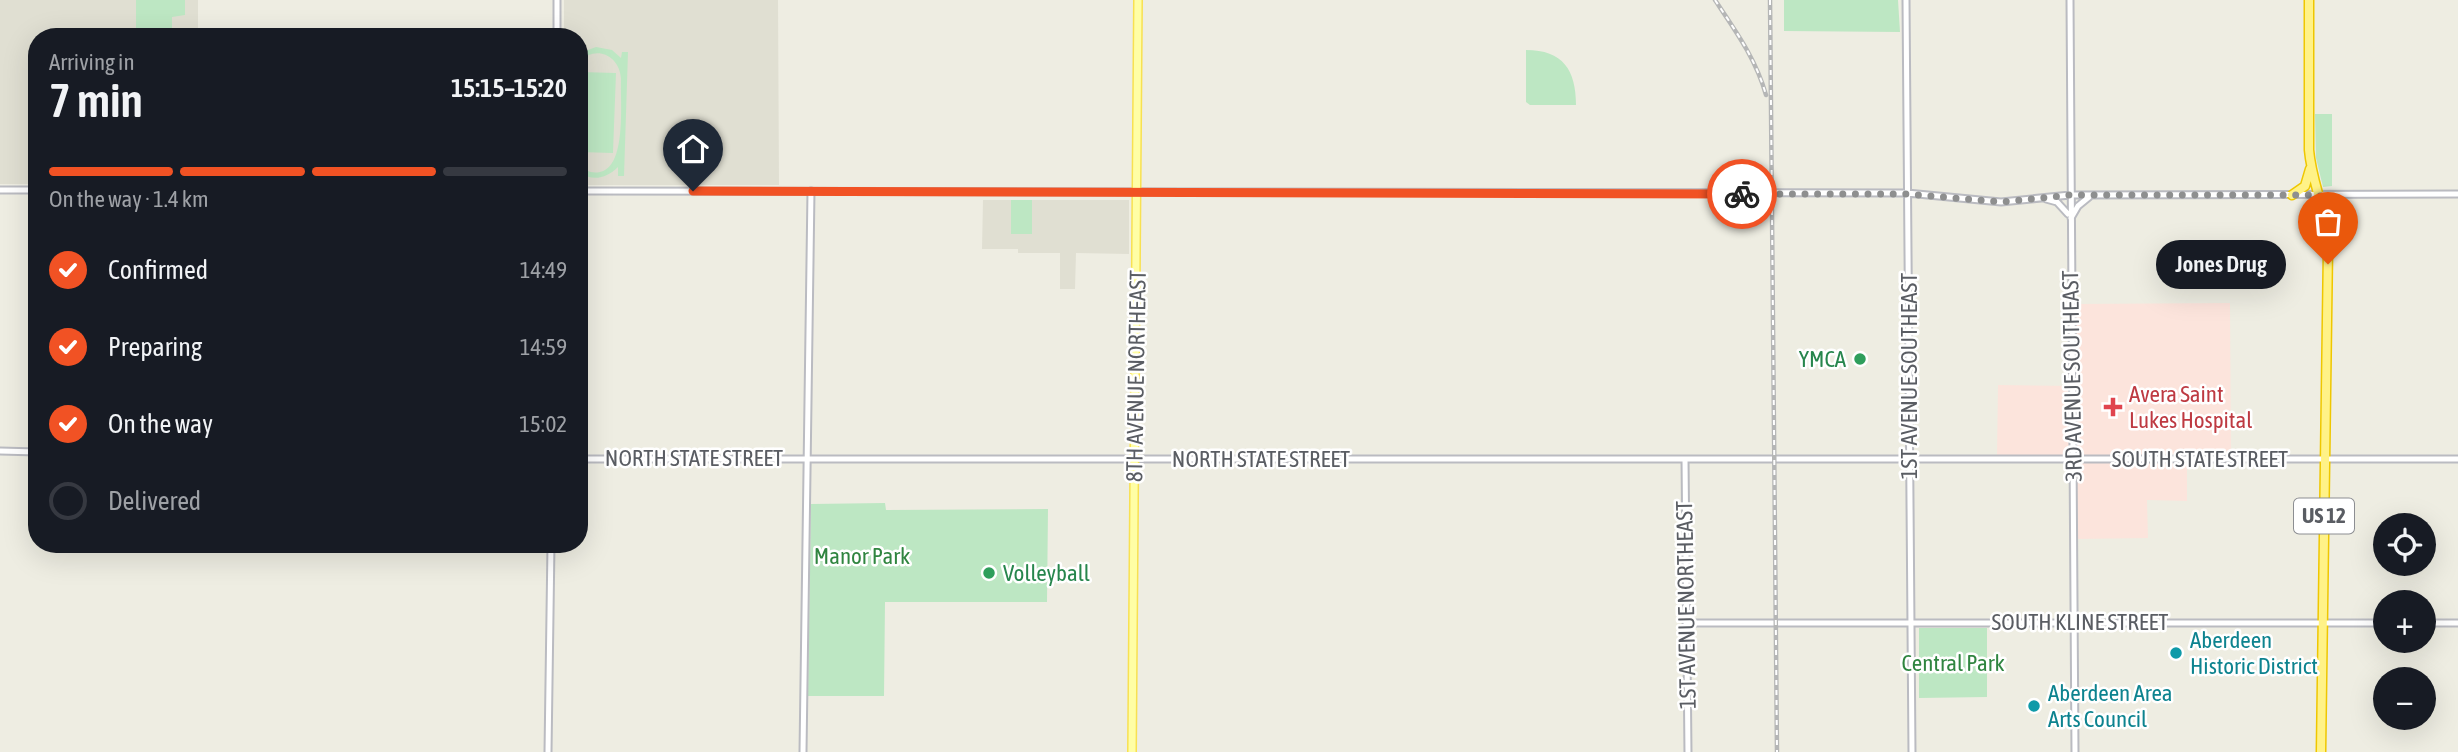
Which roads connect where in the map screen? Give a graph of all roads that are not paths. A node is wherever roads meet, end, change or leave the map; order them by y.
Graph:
1 (557, 0) edge
2 (1138, 0) edge
3 (1906, 0) edge
4 (2070, 0) edge
5 (2309, 0) edge
6 (557, 28) edge
7 (2310, 166) junction
8 (0, 190) edge
9 (28, 190) edge
10 (588, 191) edge
11 (811, 191) junction
12 (1137, 192) junction
13 (1908, 194) junction
14 (2458, 194) edge
15 (2070, 195) junction
16 (2092, 195) junction
17 (2292, 195) junction
18 (2320, 195) junction
19 (2042, 198) junction
20 (2070, 221) junction
21 (0, 451) edge
22 (28, 452) edge
23 (588, 458) edge
24 (807, 458) junction
25 (1774, 458) joint
26 (1910, 458) junction
27 (1135, 459) junction
28 (1685, 459) junction
29 (2072, 459) junction
30 (2458, 459) edge
31 (2325, 460) junction
32 (551, 553) edge
33 (1911, 622) junction
34 (2074, 622) junction
35 (1686, 623) junction
36 (2323, 623) junction
37 (2373, 623) edge
38 (2436, 623) edge
39 (2458, 623) edge
40 (548, 752) edge
41 (803, 752) edge
42 (1132, 752) edge
43 (1688, 752) edge
44 (1912, 752) edge
45 (2075, 752) edge
46 (2321, 752) edge

1 - 6 street
2 - 12 main road, 8TH AVENUE NORTHEAST
3 - 13 street, 1ST AVENUE SOUTHEAST
4 - 15 street, 3RD AVENUE SOUTHEAST
5 - 7 highway, US 12
7 - 17 highway
7 - 18 highway, US 12
8 - 9 street
10 - 11 street
11 - 12 street
11 - 24 street
12 - 13 street
12 - 27 main road, 8TH AVENUE NORTHEAST
13 - 19 street
13 - 26 street, 1ST AVENUE SOUTHEAST
14 - 18 street
15 - 16 street
15 - 19 street
15 - 20 street, 3RD AVENUE SOUTHEAST
16 - 17 street
16 - 20 street
17 - 18 street
18 - 31 highway, US 12
19 - 20 street
20 - 29 street, 3RD AVENUE SOUTHEAST
21 - 22 street
23 - 24 street, NORTH STATE STREET
24 - 27 street, NORTH STATE STREET
24 - 41 street
25 - 26 street, SOUTH STATE STREET
25 - 28 street, NORTH STATE STREET
26 - 29 street, SOUTH STATE STREET
26 - 33 street, 1ST AVENUE SOUTHEAST
27 - 28 street, NORTH STATE STREET
27 - 42 main road, 8TH AVENUE NORTHEAST
28 - 35 street, 1ST AVENUE NORTHEAST
29 - 31 street, SOUTH STATE STREET
29 - 34 street, 3RD AVENUE SOUTHEAST
30 - 31 street, SOUTH STATE STREET
31 - 36 highway, US 12
32 - 40 street
33 - 34 street, SOUTH KLINE STREET
33 - 35 street, SOUTH KLINE STREET
33 - 44 street, 1ST AVENUE SOUTHEAST
34 - 36 street, SOUTH KLINE STREET
34 - 45 street, 3RD AVENUE SOUTHEAST
35 - 43 street, 1ST AVENUE NORTHEAST
36 - 37 street, SOUTH KLINE STREET
36 - 46 highway, US 12
38 - 39 street

